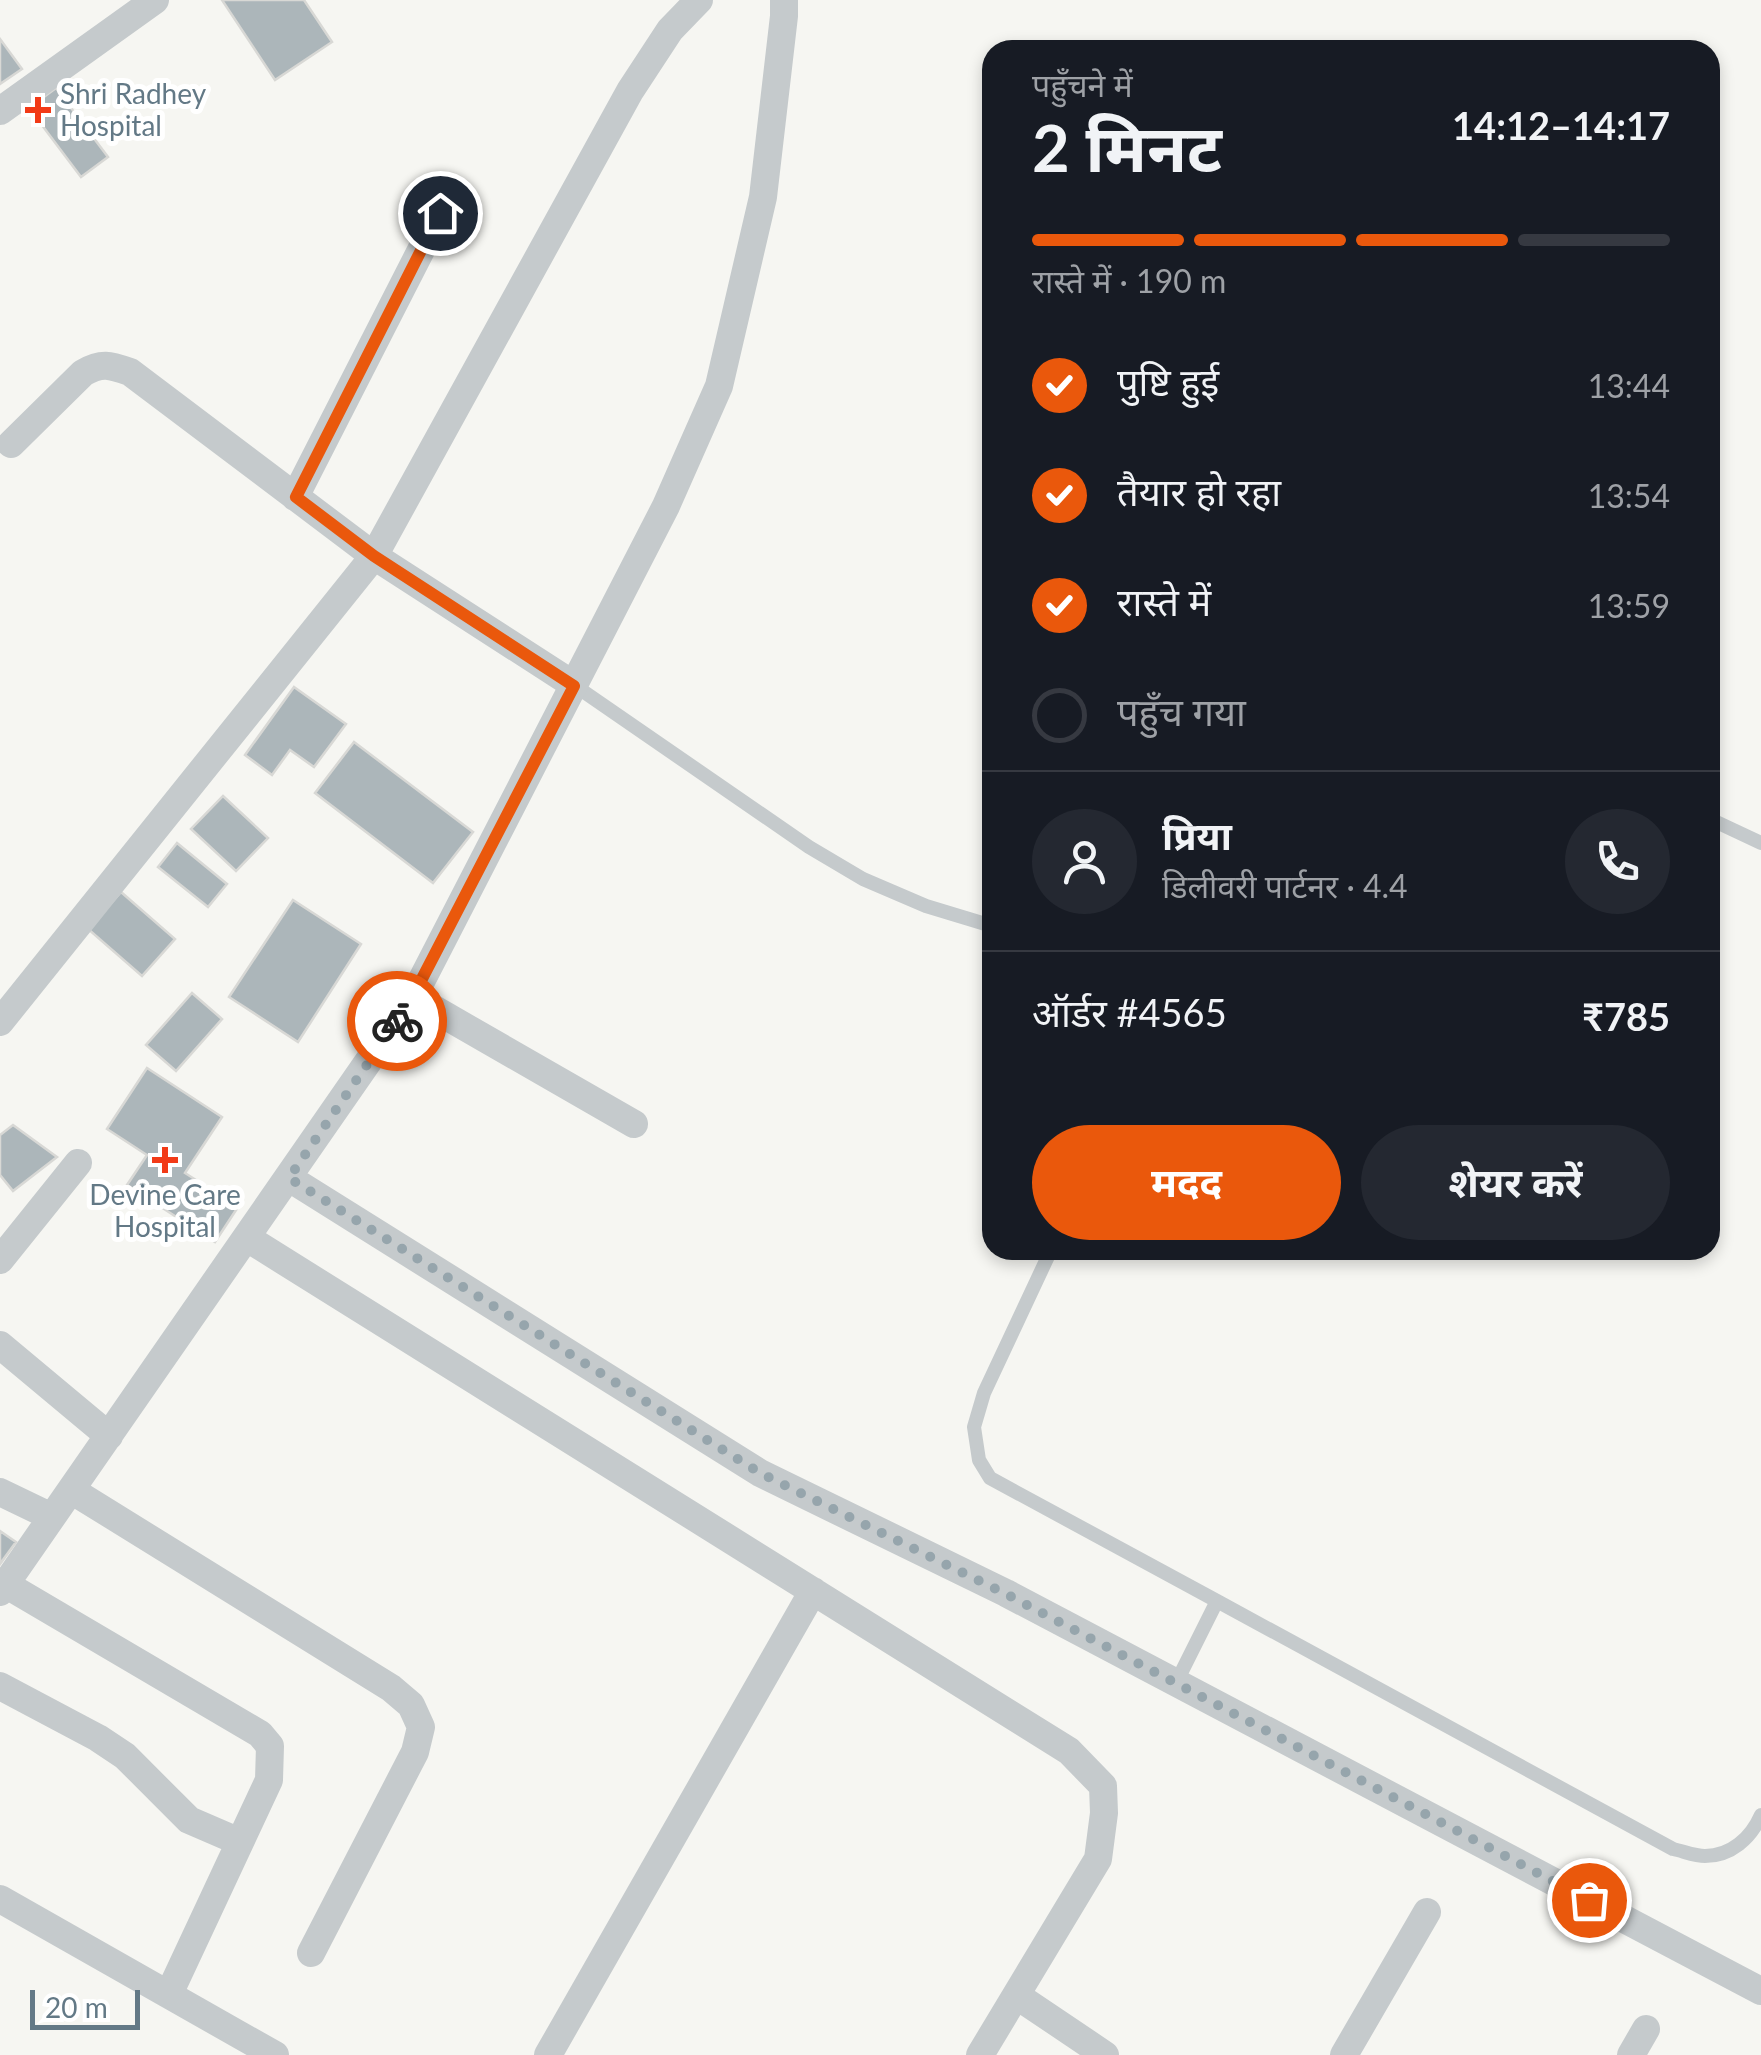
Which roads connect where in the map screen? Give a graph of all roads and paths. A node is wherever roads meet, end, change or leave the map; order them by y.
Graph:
1 (155, 0) edge
2 (700, 0) edge
3 (784, 0) edge
4 (0, 111) edge
5 (440, 213) dead end
6 (11, 444) dead end
7 (296, 497) junction
8 (374, 556) junction
9 (574, 686) junction
10 (1720, 823) edge
11 (1761, 844) edge
12 (982, 923) edge
13 (412, 998) junction
14 (0, 1022) edge
15 (634, 1124) dead end
16 (78, 1163) dead end
17 (289, 1178) junction
18 (247, 1238) junction
19 (0, 1260) edge
20 (1046, 1260) edge
21 (0, 1345) edge
22 (109, 1436) junction
23 (71, 1490) junction
24 (0, 1492) edge
25 (52, 1517) junction
26 (3, 1588) edge
27 (812, 1591) junction
28 (1217, 1601) junction
29 (1176, 1683) junction
30 (0, 1686) edge
31 (1761, 1816) edge
32 (240, 1842) junction
33 (0, 1898) edge
34 (1427, 1912) dead end
35 (311, 1952) dead end
36 (1761, 1991) edge
37 (169, 1994) junction
38 (1016, 1995) junction
39 (1646, 2029) dead end
40 (275, 2055) edge
41 (548, 2055) edge
42 (980, 2055) edge
43 (1105, 2055) edge
44 (1344, 2055) edge
45 (1630, 2055) edge

1 - 4 street
2 - 8 street
3 - 9 street
5 - 7 street
6 - 7 street
7 - 8 street
8 - 9 street
8 - 14 street
9 - 12 lane
9 - 13 street
10 - 11 lane
13 - 15 street
13 - 17 street
16 - 19 street
17 - 18 street
17 - 29 street
18 - 22 street
18 - 27 street
20 - 28 lane
21 - 22 street
22 - 23 street
23 - 25 street
23 - 35 street
24 - 25 street
25 - 26 street
26 - 32 street
27 - 38 street
27 - 41 street
28 - 29 lane
28 - 31 lane
29 - 36 street
30 - 32 street
32 - 37 street
33 - 37 street
34 - 44 street
37 - 40 street
38 - 42 street
38 - 43 street
39 - 45 street

